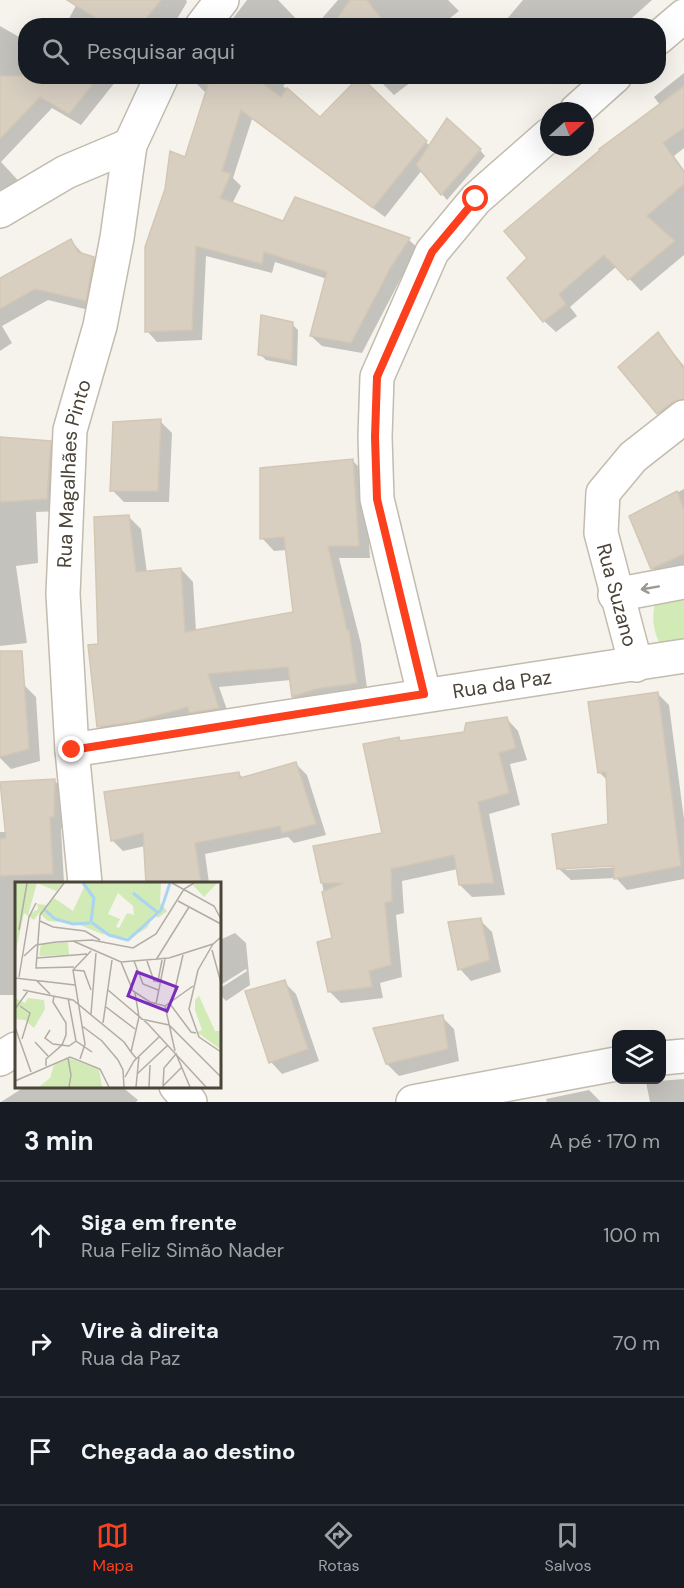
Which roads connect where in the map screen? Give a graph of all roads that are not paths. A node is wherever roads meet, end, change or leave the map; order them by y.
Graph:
1 (222, 0) edge
2 (684, 16) edge
3 (208, 18) edge
4 (666, 31) edge
5 (158, 84) edge
6 (606, 84) edge
7 (586, 102) edge
8 (540, 143) edge
9 (129, 145) junction
10 (0, 212) edge
11 (684, 417) edge
12 (684, 582) edge
13 (615, 595) junction
14 (684, 656) edge
15 (636, 665) junction
16 (424, 694) junction
17 (72, 750) junction
18 (85, 882) edge
19 (15, 1050) edge
20 (684, 1056) edge
21 (666, 1058) edge
22 (0, 1059) edge
23 (612, 1065) edge
24 (177, 1087) edge
25 (190, 1102) edge
26 (413, 1102) edge

1 - 3 street
2 - 4 street
5 - 9 street, Rua Magalhães Pinto
6 - 7 street
8 - 16 street
9 - 10 street
9 - 17 street, Rua Magalhães Pinto
11 - 13 street, Rua Suzano
12 -> 13 street
13 - 15 street, Rua Suzano
14 - 15 street, Rua da Paz
15 - 16 street, Rua da Paz
16 - 17 street, Rua da Paz
17 - 18 street, Rua Magalhães Pinto
19 - 22 street
20 - 21 street
23 - 26 street
24 - 25 street

